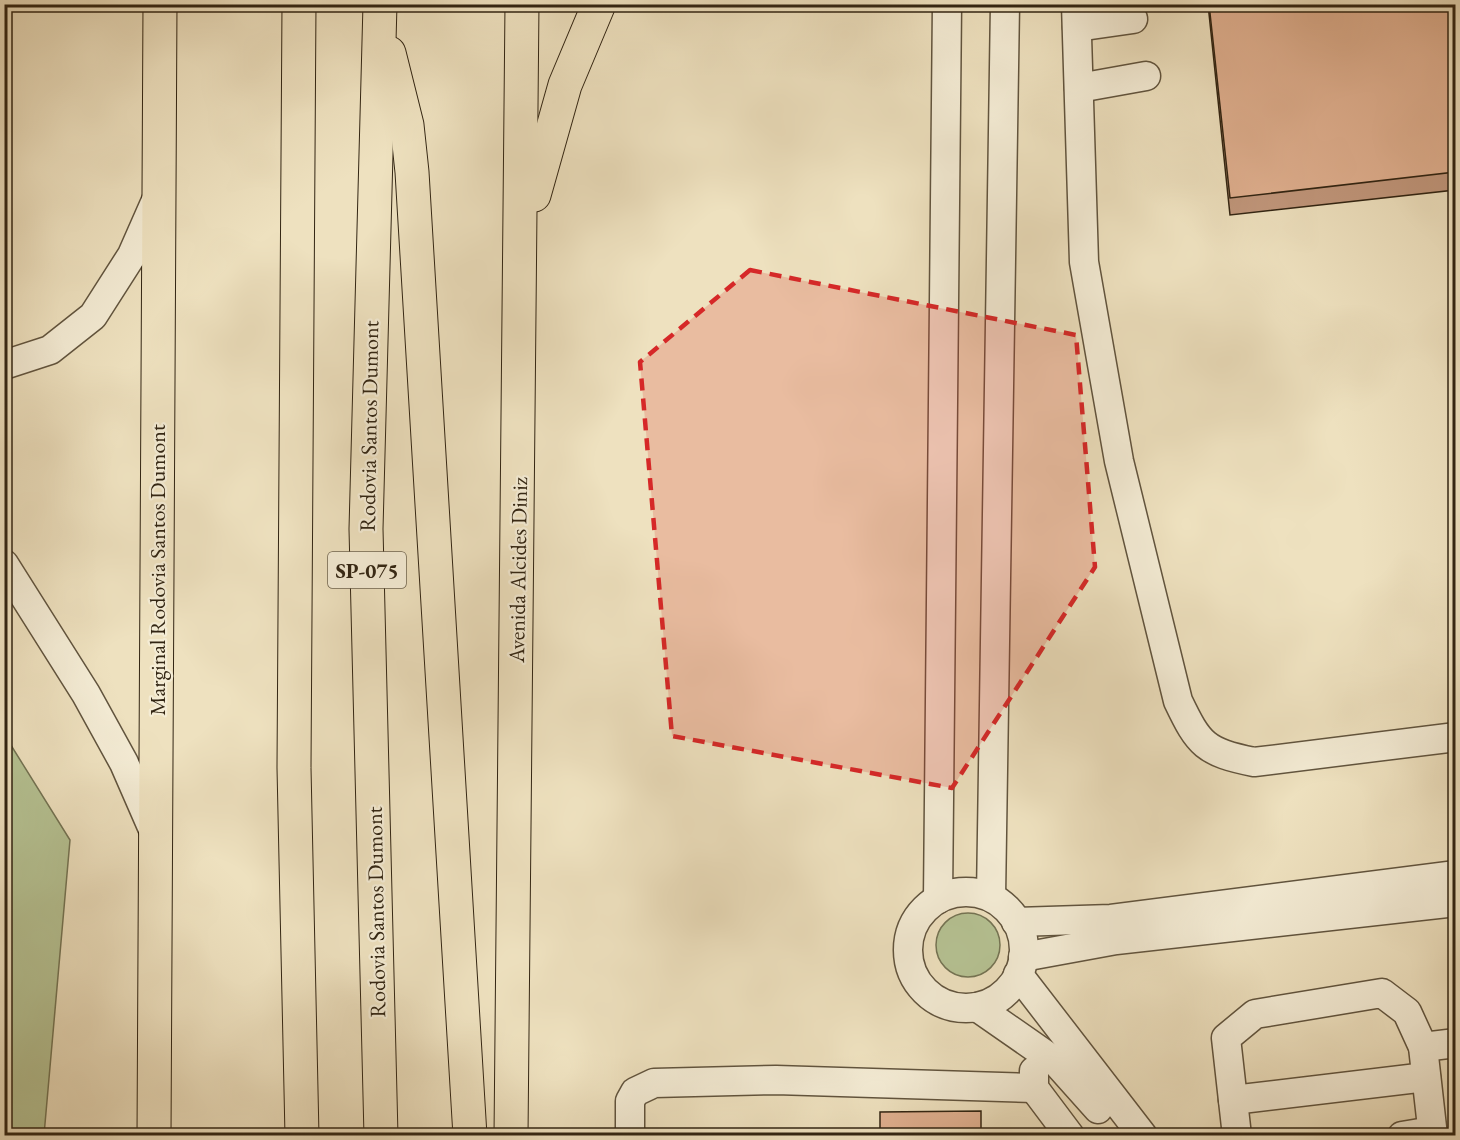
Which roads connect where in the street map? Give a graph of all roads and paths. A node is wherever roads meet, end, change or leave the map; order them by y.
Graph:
1 (160, 4) edge
2 (299, 4) edge
3 (522, 4) edge
4 (599, 4) edge
5 (947, 4) edge
6 (1005, 4) edge
7 (380, 13) edge
8 (1077, 16) edge
9 (1132, 19) dead end
10 (1146, 76) dead end
11 (1079, 88) junction
12 (158, 194) junction
13 (521, 243) junction
14 (4, 365) edge
15 (4, 564) edge
16 (1455, 737) edge
17 (155, 836) junction
18 (1455, 875) edge
19 (991, 897) junction
20 (938, 899) junction
21 (1455, 902) edge
22 (1016, 922) junction
23 (1021, 965) junction
24 (976, 1006) junction
25 (1455, 1043) edge
26 (1035, 1045) junction
27 (1423, 1047) junction
28 (1426, 1077) junction
29 (1034, 1088) junction
30 (1233, 1100) junction
31 (1433, 1133) edge
32 (1125, 1135) edge
33 (154, 1136) edge
34 (302, 1136) edge
35 (381, 1136) edge
36 (470, 1136) edge
37 (511, 1136) edge
38 (630, 1136) edge
39 (1070, 1136) edge
40 (1236, 1136) edge
41 (1402, 1136) edge

1 - 12 main road, Marginal Rodovia Santos Dumont
2 - 34 main road, SP-075
3 - 13 main road, Avenida Alcides Diniz
4 - 13 main road
5 - 20 street
6 - 19 street
7 - 35 main road, Rodovia Santos Dumont / SP-075
7 - 36 main road
8 - 9 street
8 - 11 street
10 - 11 street
11 - 16 street
12 - 14 street
12 - 17 main road, Marginal Rodovia Santos Dumont
13 - 37 main road, Avenida Alcides Diniz
15 - 17 street
17 - 33 main road, Marginal Rodovia Santos Dumont
18 - 22 street
19 - 20 street
19 - 22 street
20 - 24 street
21 - 23 street
22 - 23 street
23 - 24 street
23 - 32 street
24 - 26 street
25 - 27 street
26 - 29 street
26 - 32 street
27 - 28 street
27 - 30 street
28 - 30 street
28 - 31 street
29 - 38 street
29 - 39 street
30 - 40 street
31 - 41 street

